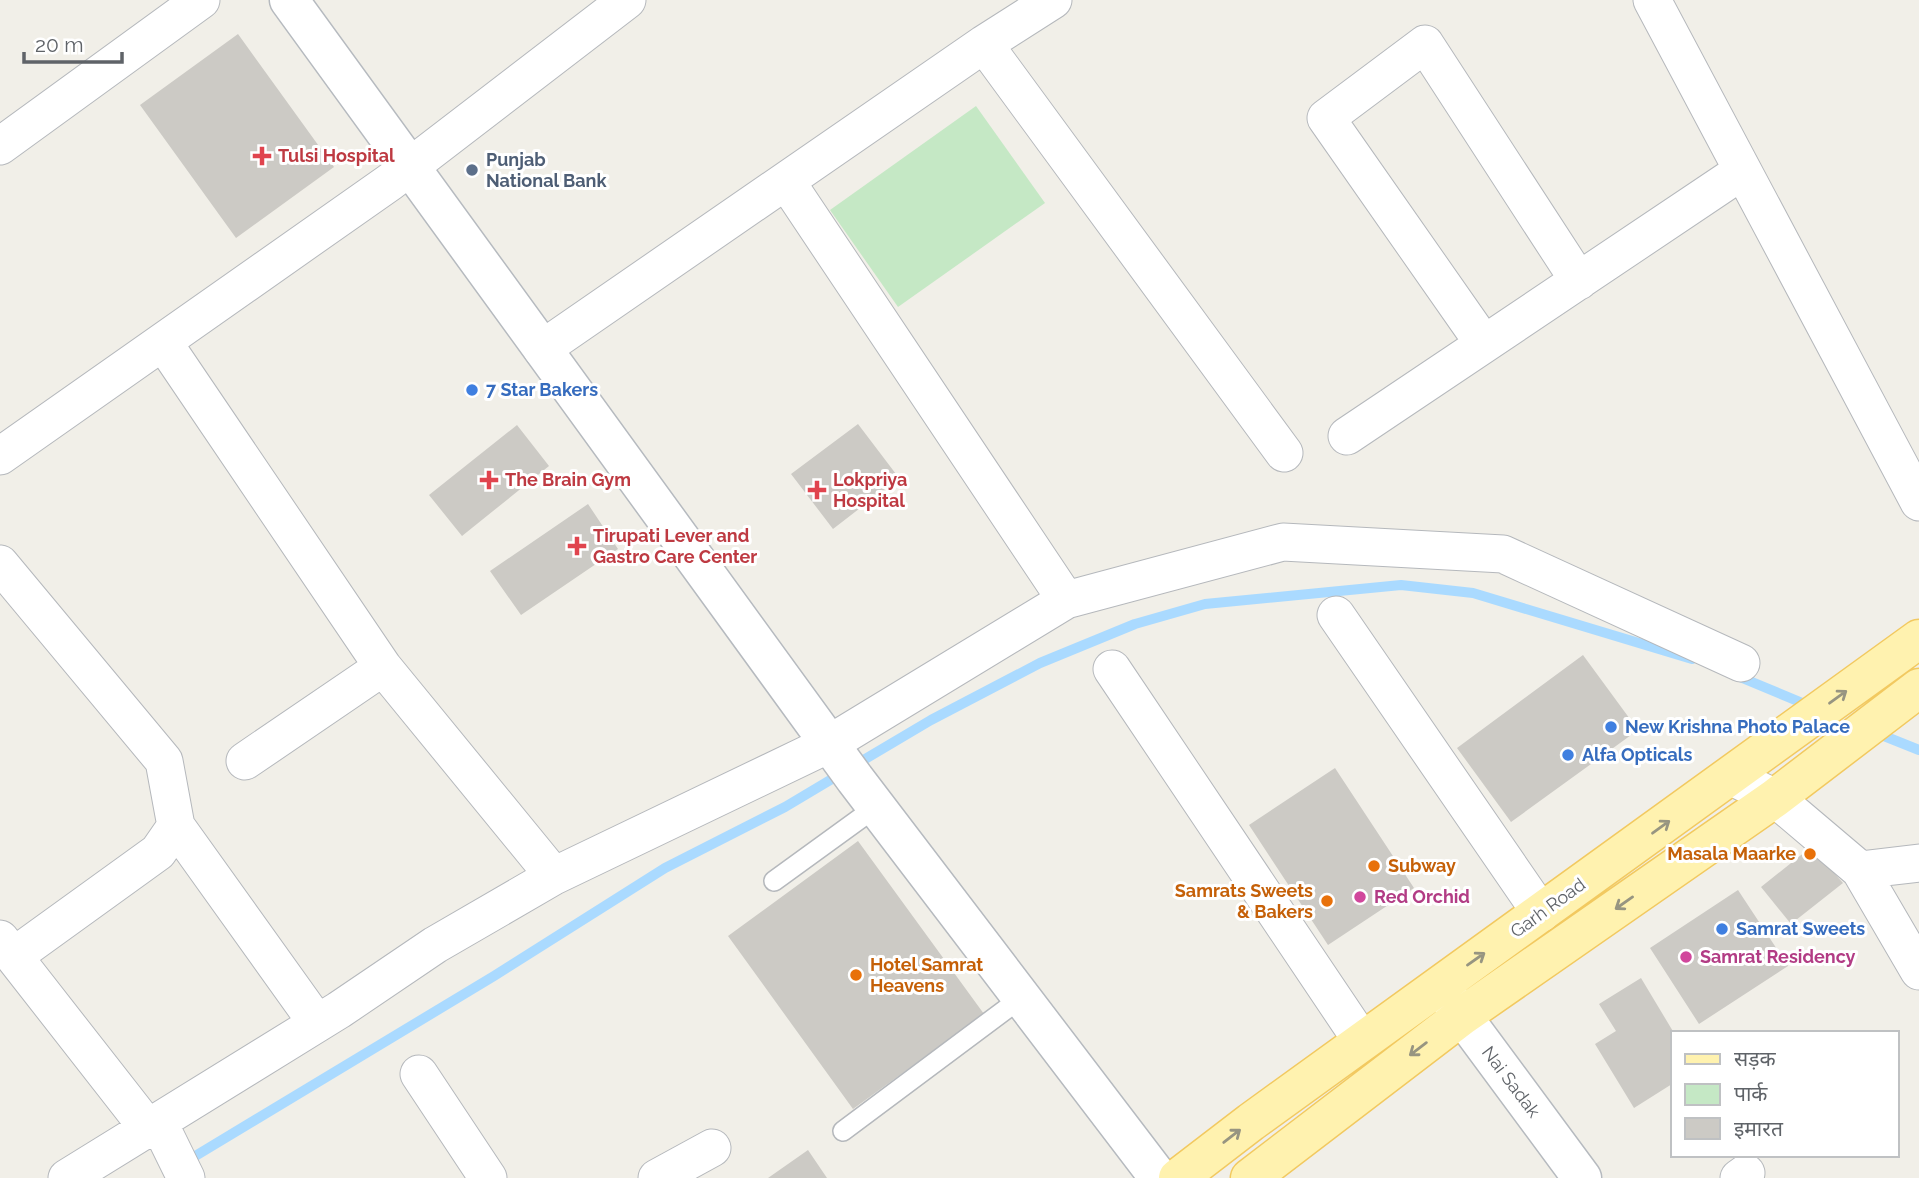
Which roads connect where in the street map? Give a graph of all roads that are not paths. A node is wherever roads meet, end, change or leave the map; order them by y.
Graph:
1 (201, 0) edge
2 (289, 0) edge
3 (626, 0) edge
4 (1053, 0) edge
5 (1652, 0) edge
6 (985, 44) junction
7 (5, 131) edge
8 (411, 167) junction
9 (1742, 171) junction
10 (786, 181) junction
11 (1578, 281) junction
12 (163, 342) junction
13 (1484, 344) junction
14 (542, 349) junction
15 (1347, 436) dead end
16 (1283, 453) dead end
17 (0, 456) edge
18 (1919, 502) edge
19 (0, 564) edge
20 (1066, 600) junction
21 (1336, 615) dead end
22 (1919, 639) edge
23 (1741, 663) dead end
24 (383, 667) junction
25 (1112, 669) dead end
26 (1910, 695) edge
27 (829, 744) junction
28 (245, 761) dead end
29 (1730, 776) junction
30 (1787, 789) junction
31 (865, 793) junction
32 (176, 826) junction
33 (1919, 863) edge
34 (1860, 870) junction
35 (554, 876) junction
36 (774, 881) dead end
37 (1541, 913) junction
38 (7, 948) edge
39 (1919, 971) edge
40 (1439, 986) junction
41 (1021, 998) junction
42 (1462, 1016) junction
43 (317, 1023) junction
44 (1362, 1041) junction
45 (419, 1074) dead end
46 (843, 1131) dead end
47 (166, 1144) edge
48 (712, 1148) dead end
49 (67, 1178) edge
50 (488, 1178) edge
51 (657, 1178) edge
52 (1159, 1178) edge
53 (1178, 1178) edge
54 (1250, 1178) edge
55 (1582, 1178) edge

1 - 7 street
2 - 8 street
3 - 8 street
4 - 6 street
5 - 9 street
6 - 10 street
6 - 16 street
8 - 12 street
8 - 14 street
9 - 11 street
9 - 18 street
10 - 14 street
10 - 20 street
11 - 13 street
11 - 13 street
12 - 17 street
12 - 24 street
13 - 15 street
14 - 27 street
19 - 32 street
20 - 23 street
20 - 27 street
21 - 37 street
29 -> 22 main road, Garh Road
24 - 28 street
24 - 35 street
25 - 44 street
26 - 30 main road
27 - 31 street
27 - 35 street
29 - 30 street
37 -> 29 main road, Garh Road
30 - 34 street
30 -> 42 main road
31 - 36 lane
31 - 41 street
32 - 38 street
32 - 43 street
33 - 34 street
34 - 39 street
35 - 43 street
40 -> 37 main road, Garh Road
38 - 47 street
40 - 42 street, Nai Sadak
40 - 44 main road, Garh Road
41 - 46 lane
41 - 52 street
42 -> 54 main road
42 - 55 street, Nai Sadak
43 - 47 street
53 -> 44 main road, Garh Road
45 - 50 street
47 - 49 street
48 - 51 street

